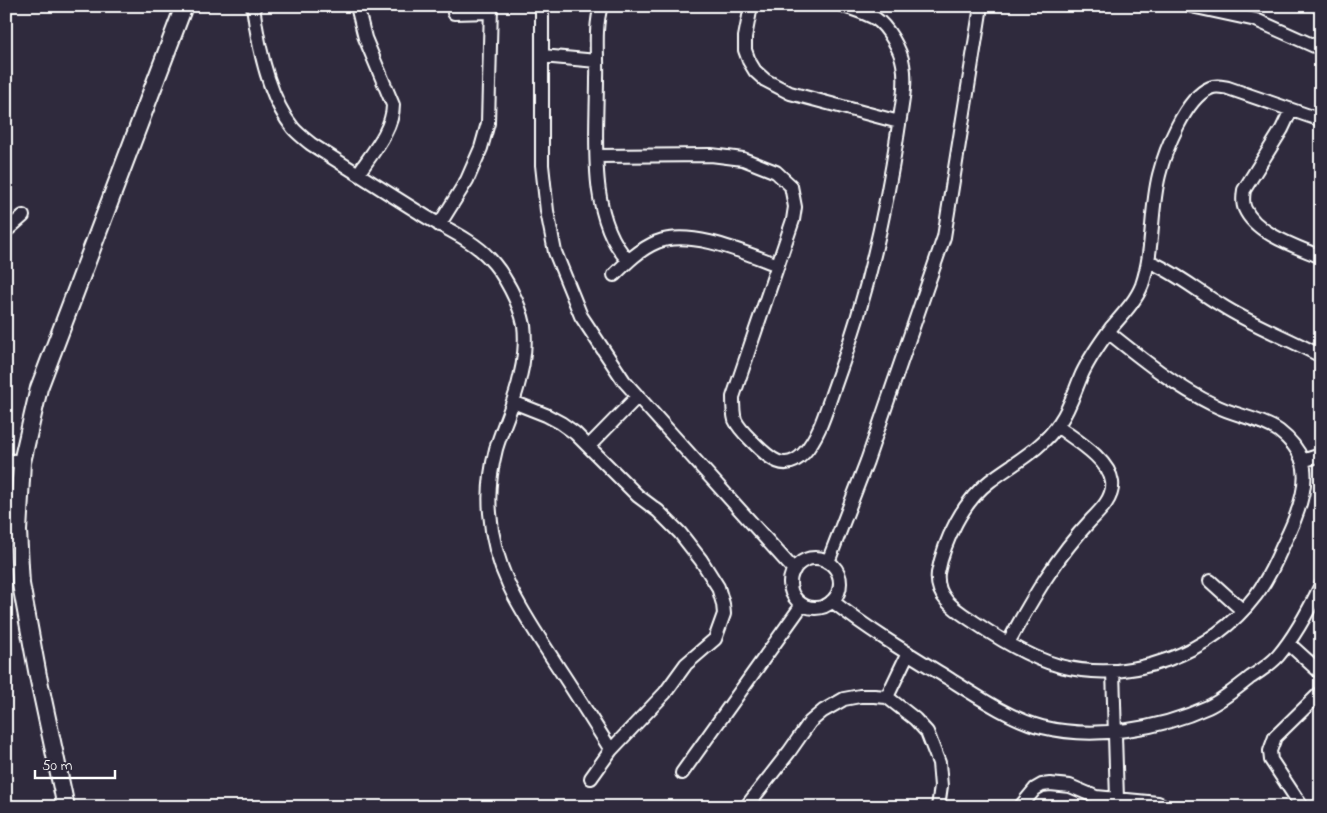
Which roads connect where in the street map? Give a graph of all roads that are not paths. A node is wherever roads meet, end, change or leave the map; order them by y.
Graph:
1 (184, 6) edge
2 (253, 6) edge
3 (357, 6) edge
4 (542, 6) edge
5 (601, 6) edge
6 (751, 6) edge
7 (844, 6) edge
8 (981, 6) edge
9 (1191, 6) edge
10 (491, 9) edge
11 (454, 14) dead end
12 (1321, 49) edge
13 (542, 56) junction
14 (597, 61) junction
15 (1291, 110) junction
16 (1321, 120) edge
17 (899, 122) junction
18 (597, 156) junction
19 (358, 174) junction
20 (23, 216) dead end
21 (439, 225) junction
22 (6, 231) edge
23 (1321, 257) edge
24 (628, 260) junction
25 (1148, 261) junction
26 (778, 264) junction
27 (614, 275) dead end
28 (1108, 332) junction
29 (1321, 356) edge
30 (638, 396) junction
31 (513, 402) junction
32 (1057, 426) junction
33 (589, 446) junction
34 (1321, 455) edge
35 (14, 461) edge
36 (1302, 461) junction
37 (828, 562) junction
38 (794, 570) junction
39 (1210, 581) dead end
40 (1321, 585) edge
41 (832, 602) junction
42 (802, 605) junction
43 (1242, 610) junction
44 (1008, 643) junction
45 (1288, 643) junction
46 (908, 653) junction
47 (1113, 671) junction
48 (1321, 673) edge
49 (1321, 692) edge
50 (887, 697) junction
51 (1116, 730) junction
52 (611, 750) junction
53 (682, 773) dead end
54 (591, 778) dead end
55 (1117, 799) junction
56 (66, 807) edge
57 (746, 807) edge
58 (938, 807) edge
59 (1020, 807) edge
60 (1166, 807) edge
61 (1302, 807) edge

1 - 35 main road
2 - 19 street
3 - 19 street
4 - 13 street
5 - 14 street
6 - 17 street
7 - 17 street
8 - 37 street
9 - 12 street
10 - 11 street
10 - 21 street
13 - 14 street
13 - 30 street
14 - 18 street
15 - 16 street
15 - 23 street
15 - 25 street
17 - 26 street
18 - 24 street
18 - 26 street
19 - 21 street
20 - 22 street
21 - 31 street
24 - 26 street
24 - 27 street
25 - 28 street
25 - 29 street
28 - 32 street
28 - 36 street
30 - 33 street
30 - 38 street
31 - 33 street
31 - 52 street
32 - 44 street
32 - 44 street
33 - 52 street
34 - 36 street
35 - 56 main road
36 - 43 street
37 - 38 street
37 - 41 street
38 - 42 street
39 - 43 street
40 - 45 street
41 - 42 street
41 - 46 street
42 - 53 street
43 - 47 street
44 - 47 street
45 - 48 street
45 - 51 street
46 - 50 street
46 - 51 street
47 - 51 street
49 - 61 street
50 - 57 street
50 - 58 street
51 - 55 street
52 - 54 street
55 - 59 street
55 - 60 street

